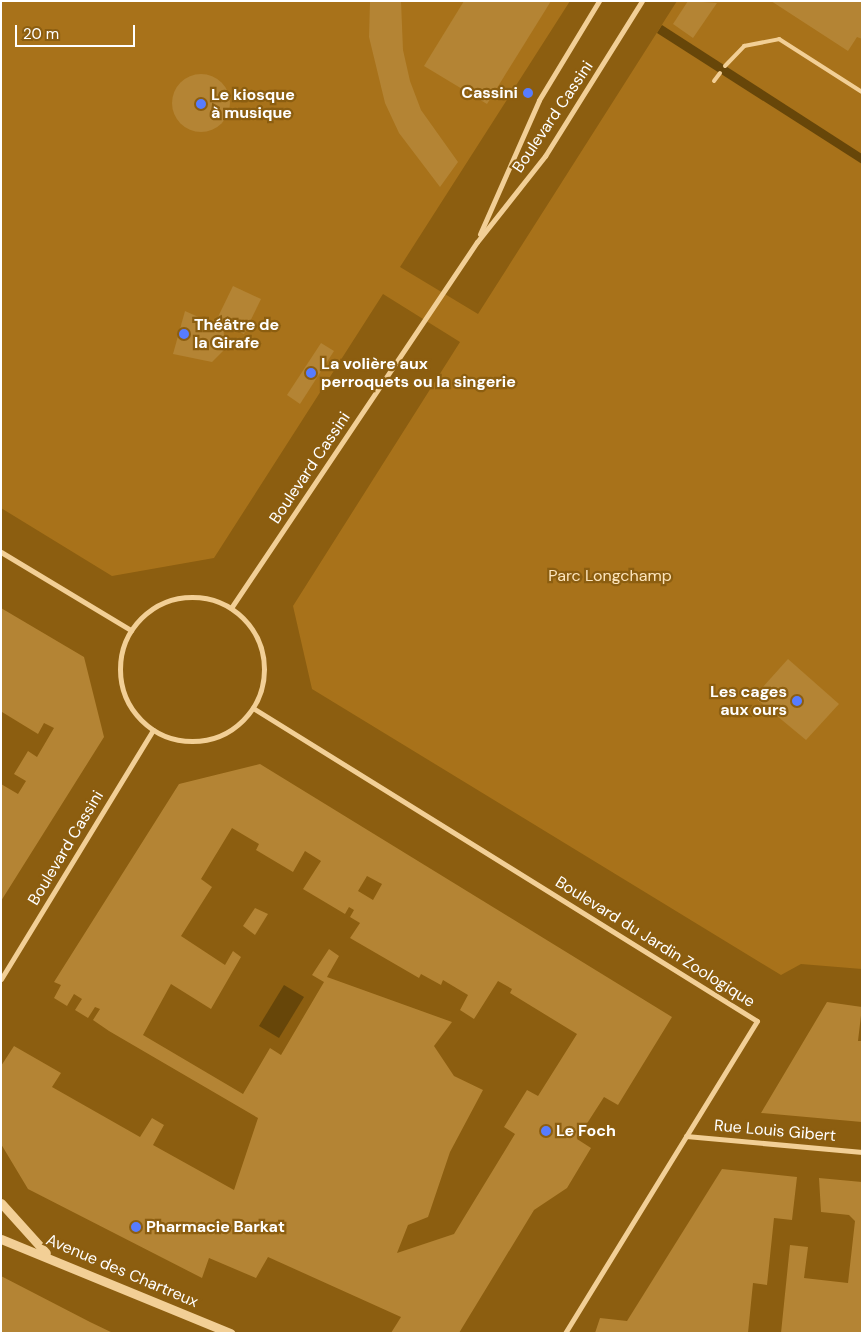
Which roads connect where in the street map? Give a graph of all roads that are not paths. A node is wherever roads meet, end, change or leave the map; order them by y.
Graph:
1 (599, 1) edge
2 (642, 1) edge
3 (725, 66) dead end
4 (720, 73) dead end
5 (714, 81) dead end
6 (862, 92) edge
7 (477, 242) junction
8 (1, 552) edge
9 (231, 608) junction
10 (131, 630) junction
11 (253, 708) junction
12 (153, 730) junction
13 (1, 979) edge
14 (686, 1136) junction
15 (862, 1152) edge
16 (1, 1203) edge
17 (1, 1239) edge
18 (48, 1254) junction
19 (230, 1333) edge
20 (565, 1333) edge

1 - 7 street, Boulevard Cassini
2 - 7 street, Boulevard Cassini
3 - 6 lane
4 - 5 lane
7 - 9 street, Boulevard Cassini
8 - 10 street
9 - 10 street
9 - 11 street
10 - 12 street
11 - 12 street
11 - 14 street, Boulevard du Jardin Zoologique
12 - 13 street, Boulevard Cassini
14 - 15 street, Rue Louis Gibert
14 - 20 street, Boulevard du Jardin Zoologique
16 - 18 street
17 - 18 street, Avenue des Chartreux
18 - 19 street, Avenue des Chartreux

